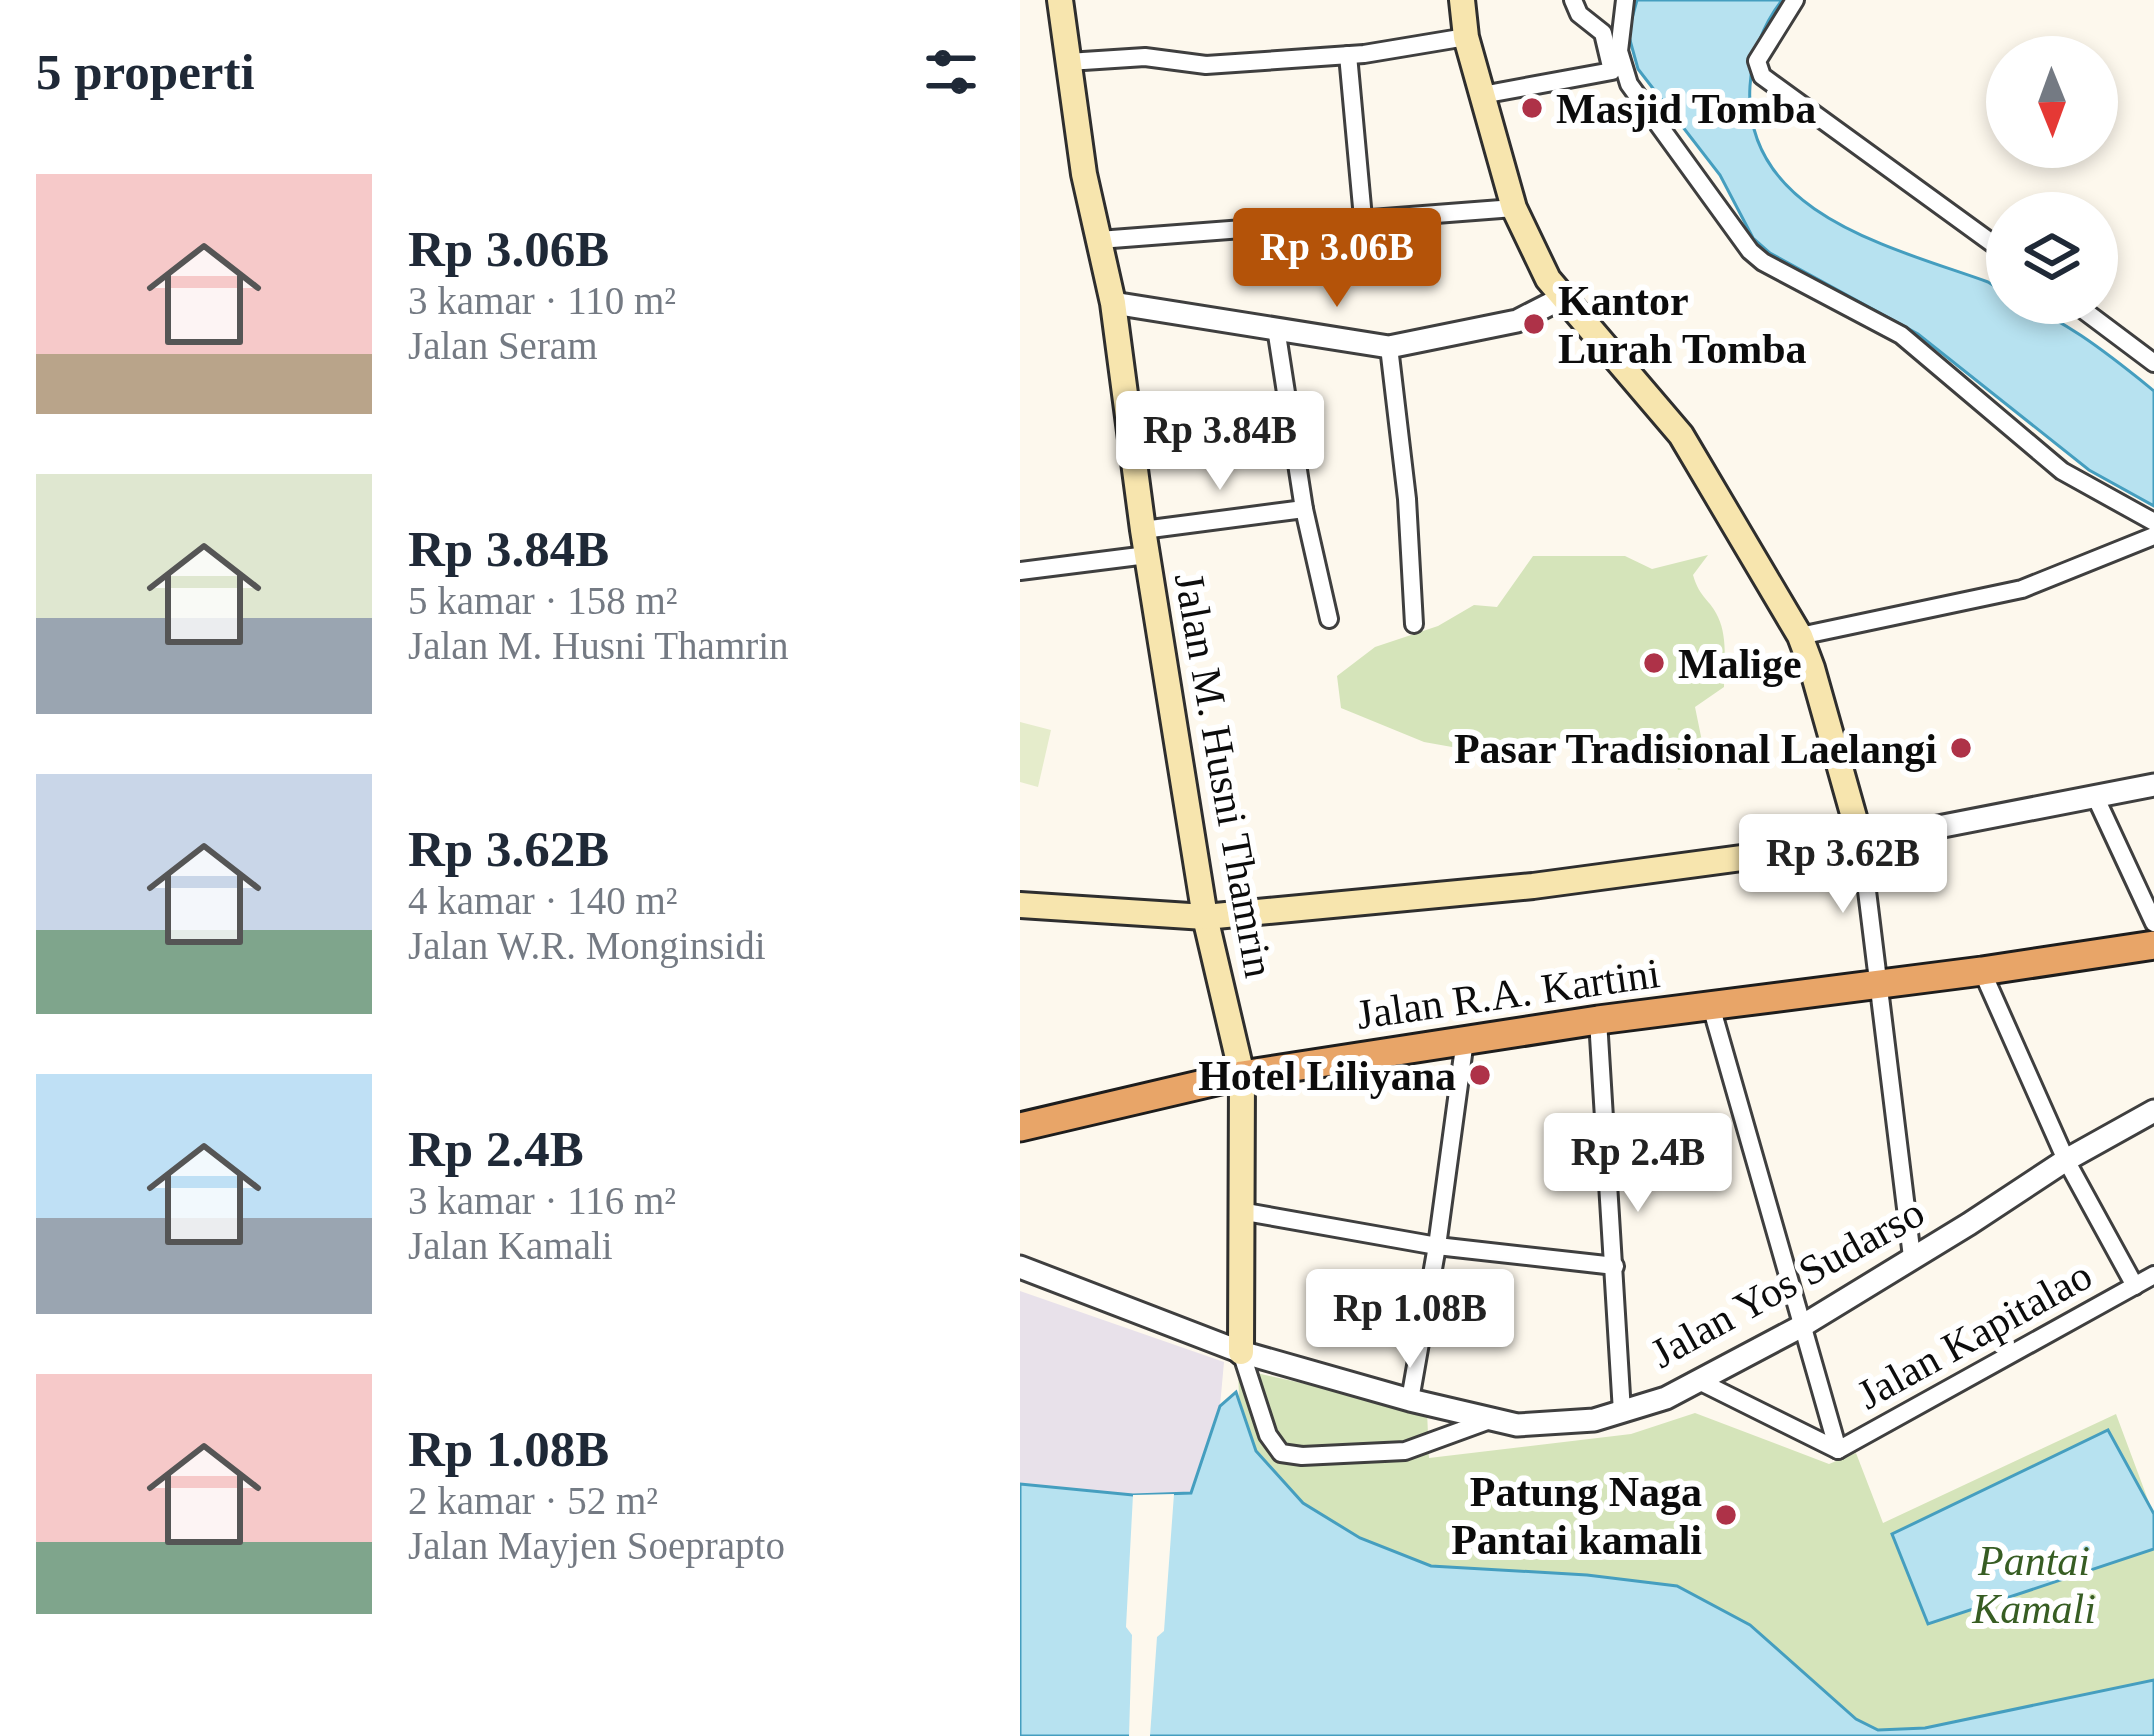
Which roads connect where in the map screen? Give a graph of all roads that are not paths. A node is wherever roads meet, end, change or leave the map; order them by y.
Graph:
1 (1060, 0) edge
2 (1462, 0) edge
3 (1573, 0) edge
4 (1625, 0) edge
5 (1795, 0) edge
6 (1466, 37) junction
7 (1348, 55) junction
8 (1068, 62) junction
9 (1481, 95) junction
10 (1514, 208) junction
11 (1364, 218) junction
12 (1986, 239) edge
13 (1099, 240) junction
14 (1564, 297) junction
15 (1113, 303) junction
16 (2102, 324) edge
17 (1276, 328) junction
18 (1389, 347) junction
19 (2154, 363) edge
20 (1304, 509) junction
21 (2154, 522) edge
22 (1143, 530) junction
23 (2154, 536) edge
24 (1147, 555) junction
25 (1020, 571) edge
26 (1329, 620) dead end
27 (1414, 624) dead end
28 (1800, 636) junction
29 (2154, 784) edge
30 (2095, 796) junction
31 (1861, 842) junction
32 (1020, 904) edge
33 (1205, 917) junction
34 (2154, 923) edge
35 (2154, 945) edge
36 (1982, 971) junction
37 (1878, 984) junction
38 (1711, 1006) junction
39 (1598, 1020) junction
40 (1465, 1040) junction
41 (1242, 1075) junction
42 (2154, 1111) edge
43 (1020, 1127) edge
44 (2066, 1160) junction
45 (1240, 1211) junction
46 (1437, 1246) junction
47 (1912, 1258) junction
48 (1615, 1266) junction
49 (1020, 1267) edge
50 (2154, 1275) edge
51 (2135, 1286) junction
52 (1802, 1326) junction
53 (1241, 1352) junction
54 (1700, 1381) junction
55 (1410, 1400) junction
56 (1622, 1412) junction
57 (1490, 1420) junction
58 (1838, 1450) junction

1 - 8 main road, Jalan M. Husni Thamrin
2 - 6 main road
3 - 9 street
4 - 21 street
5 - 12 street
6 - 7 street
6 - 9 main road
7 - 8 street
7 - 11 street
8 - 13 main road, Jalan M. Husni Thamrin
9 - 10 main road
10 - 11 street
10 - 14 main road
11 - 13 street
13 - 15 main road, Jalan M. Husni Thamrin
14 - 18 street
14 - 28 main road
15 - 17 street
15 - 22 main road, Jalan M. Husni Thamrin
16 - 19 street
17 - 18 street
17 - 20 street
18 - 27 street
20 - 22 street
20 - 26 street
22 - 24 main road, Jalan M. Husni Thamrin
23 - 28 street
24 - 25 street
24 - 33 main road, Jalan M. Husni Thamrin
28 - 31 main road
29 - 30 street
30 - 31 street
30 - 34 street
31 - 33 main road
31 - 37 street
32 - 33 main road
33 - 41 main road, Jalan M. Husni Thamrin
35 - 36 highway, Jalan R.A. Kartini
36 - 37 highway, Jalan R.A. Kartini
36 - 44 street
37 - 38 highway, Jalan R.A. Kartini
37 - 47 street
38 - 39 highway, Jalan R.A. Kartini
38 - 52 street
39 - 40 highway, Jalan R.A. Kartini
39 - 48 street
40 - 41 highway, Jalan R.A. Kartini
40 - 46 street
41 - 43 highway, Jalan R.A. Kartini
41 - 45 main road, Jalan M. Husni Thamrin
42 - 44 street, Jalan Yos Sudarso
44 - 47 street, Jalan Yos Sudarso
44 - 51 street
45 - 46 street
45 - 53 main road, Jalan M. Husni Thamrin
46 - 48 street
46 - 55 street
47 - 52 street, Jalan Yos Sudarso
48 - 56 street
49 - 53 street, Jalan Yos Sudarso
50 - 51 street, Jalan Kapitalao
51 - 58 street, Jalan Kapitalao
52 - 54 street, Jalan Yos Sudarso
52 - 58 street
53 - 55 street, Jalan Yos Sudarso
53 - 57 street
54 - 56 street, Jalan Yos Sudarso
54 - 58 street, Jalan Kapitalao
55 - 57 street, Jalan Yos Sudarso
56 - 57 street, Jalan Yos Sudarso

